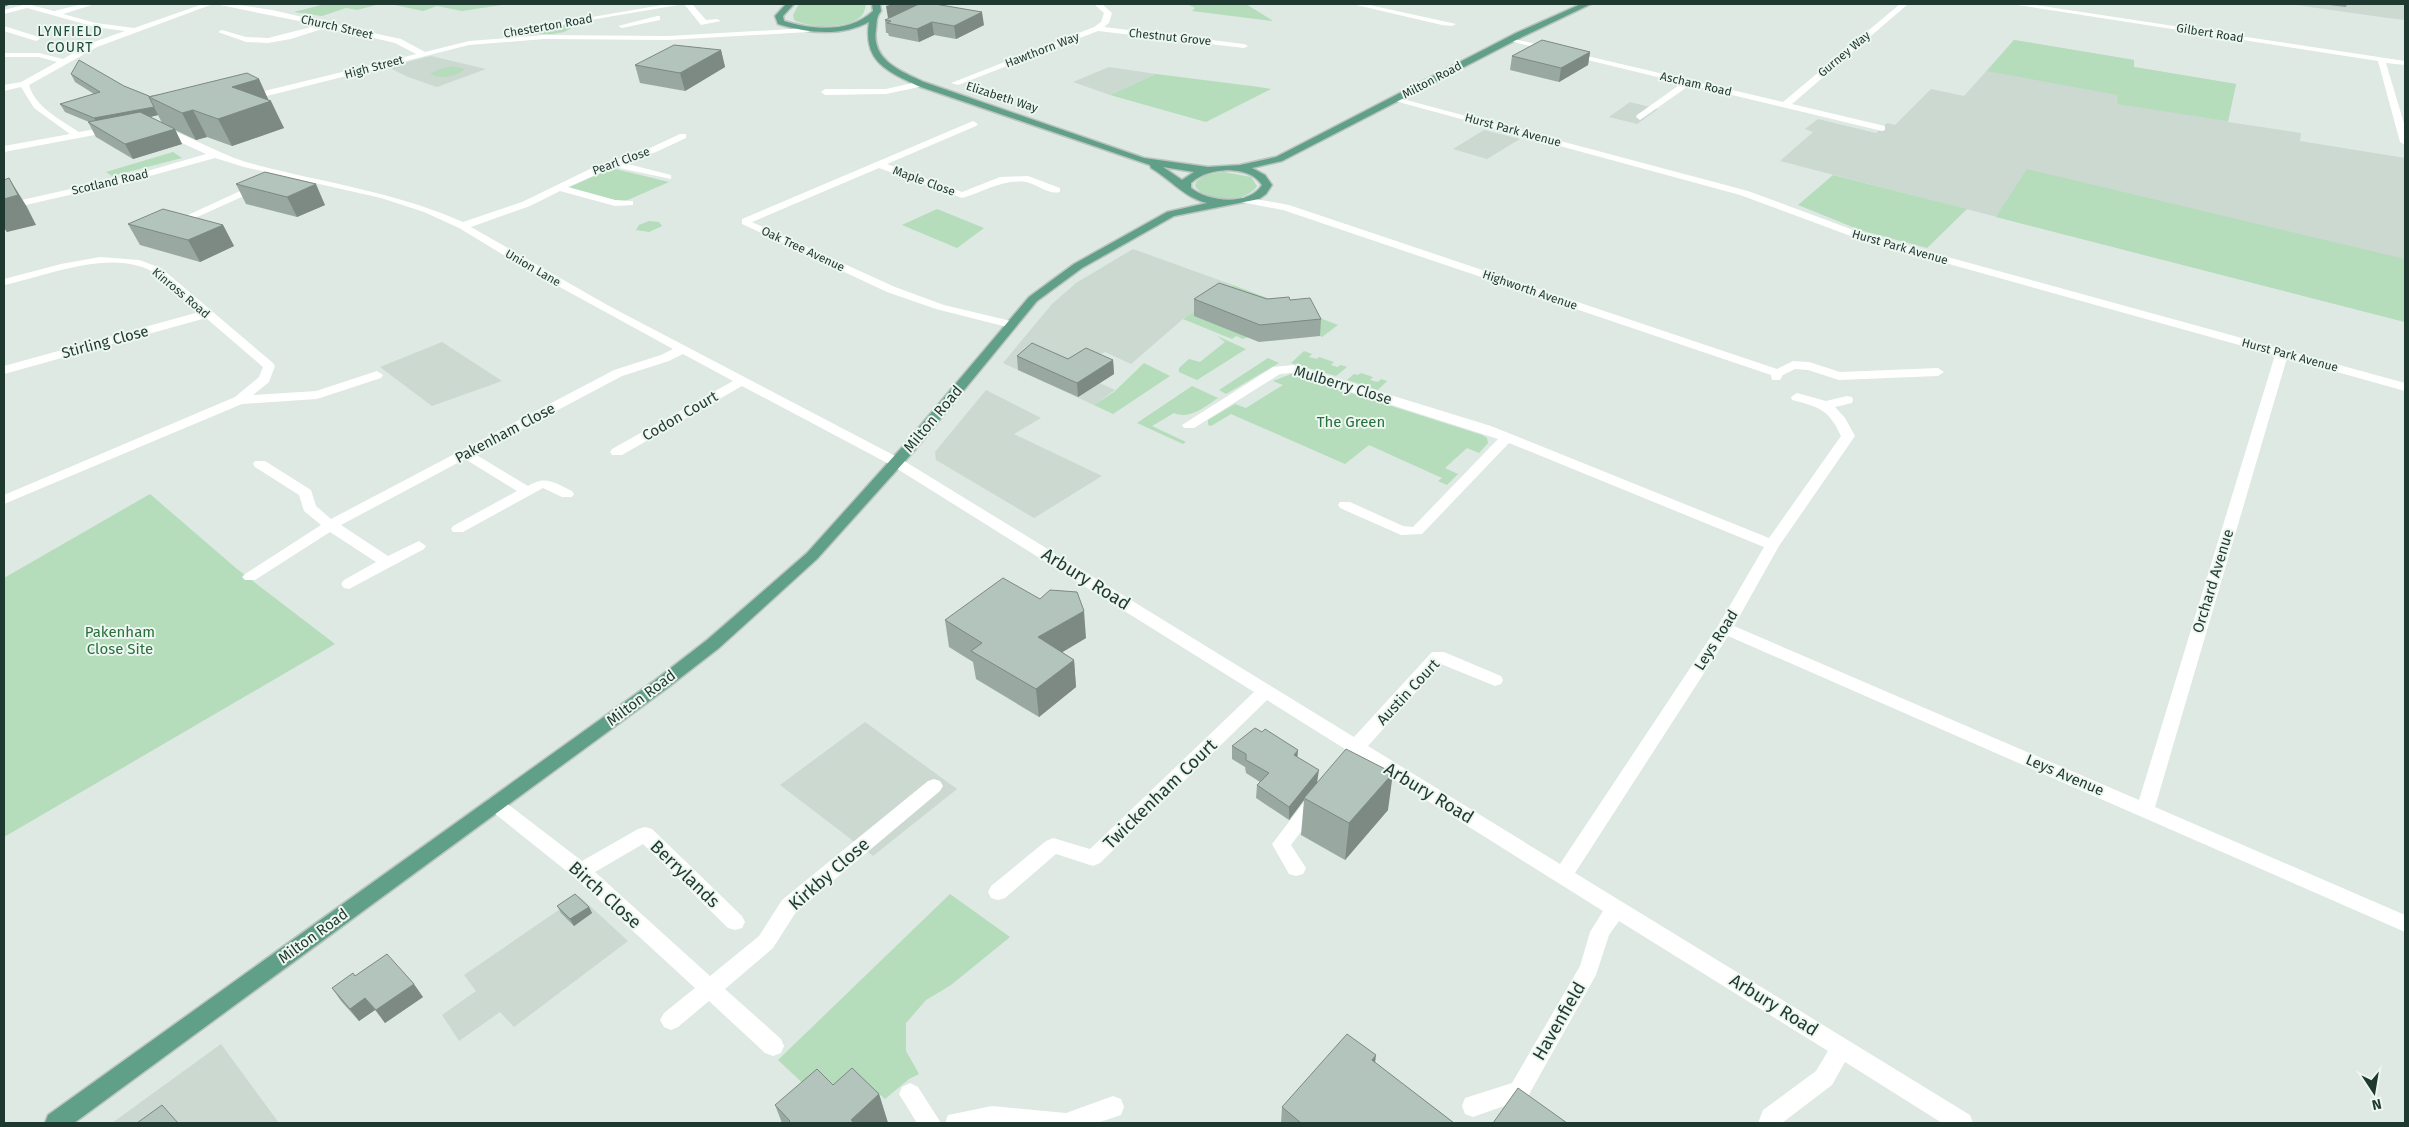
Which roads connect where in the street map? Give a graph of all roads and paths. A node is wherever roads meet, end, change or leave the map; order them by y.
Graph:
1 (91, 4) edge
2 (209, 4) edge
3 (219, 4) edge
4 (680, 4) edge
5 (688, 4) edge
6 (790, 4) edge
7 (876, 4) edge
8 (1098, 4) edge
9 (1356, 4) edge
10 (1587, 4) edge
11 (1904, 4) edge
12 (2014, 4) edge
13 (781, 7) edge
14 (632, 11) junction
15 (4, 12) edge
16 (54, 13) junction
17 (598, 16) junction
18 (873, 17) junction
19 (657, 18) dead end
20 (645, 21) junction
21 (717, 21) dead end
22 (781, 22) junction
23 (1452, 24) dead end
24 (328, 25) junction
25 (622, 26) dead end
26 (4, 28) edge
27 (838, 28) junction
28 (1097, 29) junction
29 (133, 30) junction
30 (808, 30) junction
31 (13, 31) junction
32 (222, 32) dead end
33 (4, 34) edge
34 (751, 34) junction
35 (497, 35) dead end
36 (569, 36) junction
37 (36, 39) dead end
38 (870, 39) junction
39 (1510, 40) junction
40 (1244, 46) dead end
41 (424, 54) junction
42 (4, 55) edge
43 (2381, 59) junction
44 (61, 61) junction
45 (2405, 63) edge
46 (1689, 82) junction
47 (956, 83) dead end
48 (24, 84) junction
49 (921, 84) junction
50 (256, 85) dead end
51 (4, 88) edge
52 (272, 92) junction
53 (825, 92) dead end
54 (1398, 99) junction
55 (236, 100) edge
56 (1785, 105) junction
57 (1640, 116) dead end
58 (150, 122) edge
59 (973, 124) dead end
60 (124, 127) edge
61 (1882, 128) dead end
62 (77, 135) junction
63 (683, 136) dead end
64 (2405, 142) edge
65 (4, 149) edge
66 (215, 155) junction
67 (1279, 159) junction
68 (1142, 160) junction
69 (615, 164) junction
70 (878, 164) junction
71 (1237, 168) junction
72 (1208, 170) junction
73 (286, 174) junction
74 (668, 177) dead end
75 (1264, 179) junction
76 (559, 188) junction
77 (1056, 190) dead end
78 (1188, 190) junction
79 (1264, 192) junction
80 (1245, 200) junction
81 (1223, 202) junction
82 (629, 204) dead end
83 (4, 206) edge
84 (1282, 206) junction
85 (1170, 214) junction
86 (176, 222) junction
87 (463, 226) junction
88 (193, 227) edge
89 (158, 230) edge
90 (4, 282) edge
91 (206, 314) junction
92 (1011, 324) junction
93 (683, 349) junction
94 (2282, 353) junction
95 (4, 370) edge
96 (1938, 372) dead end
97 (377, 376) dead end
98 (743, 380) junction
99 (2405, 387) edge
100 (1797, 397) dead end
101 (240, 400) junction
102 (1847, 400) dead end
103 (1827, 404) junction
104 (1189, 425) dead end
105 (1507, 437) junction
106 (617, 452) dead end
107 (466, 454) junction
108 (896, 462) junction
109 (260, 464) dead end
110 (527, 491) junction
111 (567, 494) dead end
112 (4, 500) edge
113 (1344, 505) dead end
114 (330, 525) junction
115 (458, 529) dead end
116 (1772, 545) junction
117 (419, 546) dead end
118 (387, 562) junction
119 (250, 577) dead end
120 (349, 584) dead end
121 (1725, 628) junction
122 (1495, 680) dead end
123 (1265, 692) junction
124 (1356, 755) junction
125 (934, 786) dead end
126 (1325, 788) edge
127 (495, 804) junction
128 (2145, 809) junction
129 (1296, 868) dead end
130 (581, 871) junction
131 (1563, 874) junction
132 (998, 892) dead end
133 (1616, 908) junction
134 (735, 922) dead end
135 (2405, 924) edge
136 (710, 990) junction
137 (671, 1020) dead end
138 (773, 1046) dead end
139 (1842, 1047) junction
140 (910, 1094) dead end
141 (1473, 1106) dead end
142 (1113, 1107) dead end
143 (56, 1123) edge
144 (930, 1123) edge
145 (956, 1123) edge
146 (1066, 1123) edge
147 (1769, 1123) edge
148 (1962, 1123) edge

1 - 16 street
2 - 29 street
3 - 24 street, Church Street
4 - 14 street, Chesterton Road
5 - 21 street
6 - 13 main road
7 - 18 main road
8 - 28 street, Hawthorn Way
9 - 23 street
10 - 39 main road, Milton Road
11 - 56 street, Gurney Way
12 - 43 street, Gilbert Road
13 - 22 main road
14 - 17 street, Chesterton Road
14 - 20 street
15 - 16 street
16 - 29 street
17 - 35 street, Chesterton Road
17 - 36 street, Chesterton Road
18 - 27 main road
18 - 38 main road
19 - 20 street
20 - 25 street
22 - 30 main road
22 - 34 street, High Street
24 - 32 street
24 - 41 street, Church Street
26 - 31 street
27 - 30 main road
27 - 38 main road
28 - 40 street, Chestnut Grove
28 - 47 street, Hawthorn Way
29 - 44 street
30 - 34 street, High Street
31 - 33 street
31 - 37 street
34 - 36 street, High Street
36 - 41 street, High Street
38 - 49 main road, Elizabeth Way
39 - 46 street, Ascham Road
39 - 54 main road, Milton Road
41 - 52 street, High Street
42 - 44 street
43 - 45 street, Gilbert Road
43 - 64 street
44 - 48 street
46 - 56 street, Ascham Road
46 - 57 street
48 - 51 street
48 - 62 street
49 - 53 street
49 - 68 main road, Elizabeth Way
50 - 52 street
52 - 55 street, High Street
54 - 67 main road, Milton Road
54 - 94 street, Hurst Park Avenue
56 - 61 street, Ascham Road
58 - 66 street, Union Lane
59 - 70 street, Oak Tree Avenue
60 - 62 street
62 - 65 street
63 - 69 street, Pearl Close
66 - 73 street, Union Lane
66 - 83 street, Scotland Road
67 - 71 main road, Milton Road
67 - 75 main road, Milton Road
68 - 72 main road, Elizabeth Way
68 - 78 main road, Elizabeth Way
69 - 74 street
69 - 76 street, Pearl Close
70 - 77 street, Maple Close
70 - 92 street, Oak Tree Avenue
71 - 72 main road, Milton Road
71 - 75 main road
72 - 78 main road, Milton Road
73 - 86 street
73 - 87 street, Union Lane
75 - 79 main road
76 - 82 street, Pearl Close
76 - 87 street, Pearl Close
78 - 81 main road, Elizabeth Way
78 - 85 main road, Milton Road
79 - 80 main road
79 - 84 street, Highworth Avenue
80 - 81 main road
80 - 84 street, Highworth Avenue
81 - 85 main road, Milton Road
84 - 96 street, Highworth Avenue
85 - 92 main road, Milton Road
86 - 88 street
86 - 89 street
87 - 93 street, Union Lane
90 - 91 street, Kinross Road
91 - 95 street, Stirling Close
91 - 101 street, Kinross Road
92 - 108 main road, Milton Road
93 - 98 street, Union Lane
93 - 107 street, Pakenham Close
94 - 99 street, Hurst Park Avenue
94 - 128 street, Orchard Avenue
97 - 101 street, Kinross Road
98 - 106 street, Codon Court
98 - 108 street, Union Lane
100 - 103 street
101 - 112 street, Kinross Road
102 - 103 street
103 - 116 street, Leys Road
104 - 105 street, Mulberry Close
105 - 113 street
105 - 116 street, Mulberry Close
107 - 110 street
107 - 114 street, Pakenham Close
108 - 123 street, Arbury Road
108 - 127 main road, Milton Road
109 - 114 street
110 - 111 street
110 - 115 street
114 - 118 street
114 - 119 street, Pakenham Close
116 - 121 street, Leys Road
117 - 118 street
118 - 120 street
121 - 128 street, Leys Avenue
121 - 131 street, Leys Road
122 - 124 street, Austin Court
123 - 124 street, Arbury Road
123 - 132 street, Twickenham Court
124 - 131 street, Arbury Road
125 - 136 street, Kirkby Close
126 - 129 street
127 - 130 street, Birch Close
127 - 143 main road, Milton Road
128 - 135 street, Leys Avenue
130 - 134 street, Berrylands
130 - 136 street, Birch Close
131 - 133 street, Arbury Road
133 - 139 street, Arbury Road
133 - 141 street, Havenfield
136 - 137 street
136 - 138 street, Birch Close
139 - 147 street
139 - 148 street, Arbury Road
140 - 144 street
142 - 146 street
145 - 146 street

